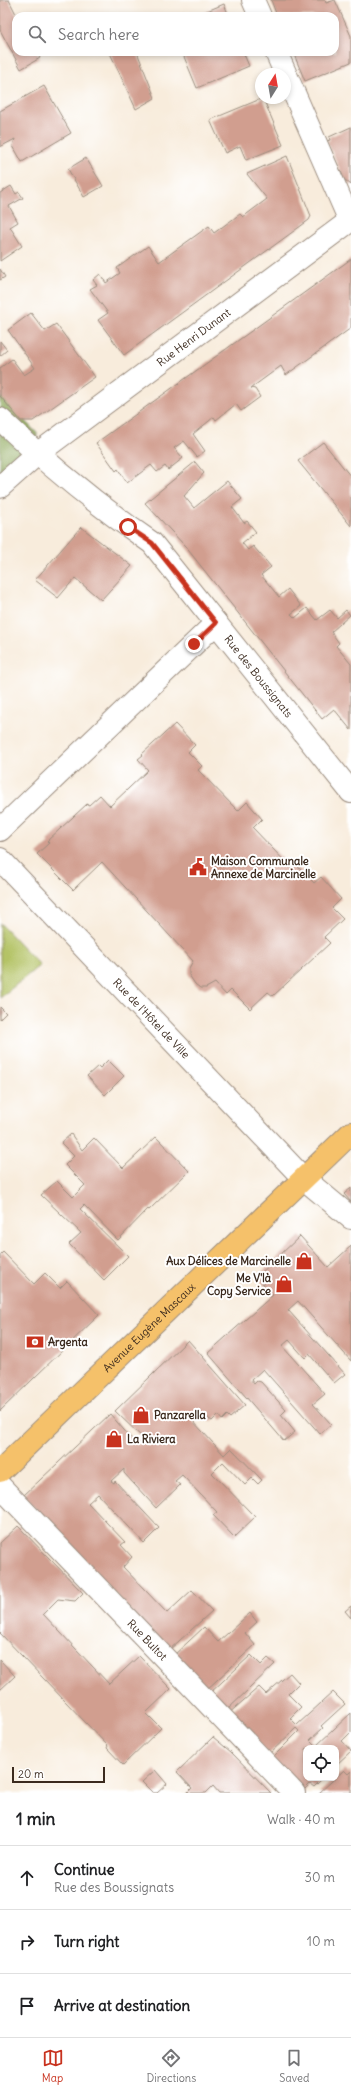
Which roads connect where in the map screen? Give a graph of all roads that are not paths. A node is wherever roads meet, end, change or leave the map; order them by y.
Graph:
1 (253, 0) edge
2 (258, 12) edge
3 (278, 56) edge
4 (350, 220) edge
5 (0, 419) edge
6 (37, 454) junction
7 (0, 487) edge
8 (216, 623) junction
9 (351, 792) edge
10 (0, 830) edge
11 (0, 859) edge
12 (351, 1133) edge
13 (303, 1178) junction
14 (351, 1218) edge
15 (0, 1471) edge
16 (0, 1486) edge
17 (294, 1793) edge

1 - 2 street
3 - 4 street
4 - 6 street, Rue Henri Dunant
5 - 6 street, Rue des Boussignats
6 - 7 street, Rue Henri Dunant
6 - 8 street, Rue des Boussignats
8 - 9 street, Rue des Boussignats
8 - 10 street
11 - 13 street, Rue de l'Hôtel de Ville
12 - 13 main road, Avenue Eugène Mascaux
13 - 14 street, Rue de l'Hôtel de Ville
13 - 15 main road, Avenue Eugène Mascaux
16 - 17 street, Rue Bultot

